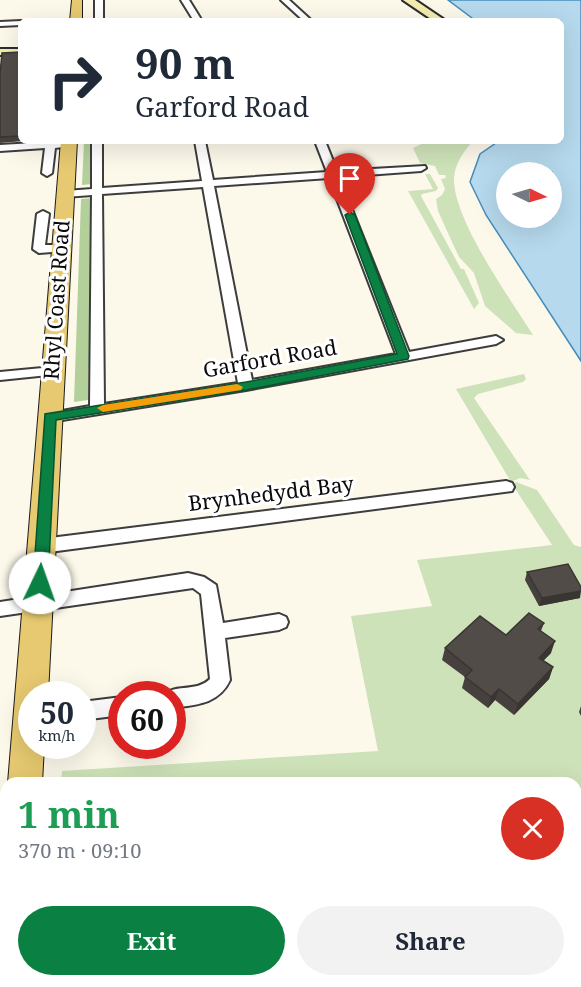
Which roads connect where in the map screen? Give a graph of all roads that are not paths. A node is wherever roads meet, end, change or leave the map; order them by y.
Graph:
1 (77, 0) edge
2 (99, 0) edge
3 (185, 0) edge
4 (285, 0) edge
5 (408, 0) edge
6 (76, 18) edge
7 (99, 18) edge
8 (196, 18) edge
9 (305, 18) edge
10 (436, 18) edge
11 (18, 23) edge
12 (0, 24) edge
13 (0, 52) edge
14 (18, 52) edge
15 (50, 144) edge
16 (62, 144) edge
17 (62, 144) edge
18 (98, 144) edge
19 (201, 144) edge
20 (321, 144) edge
21 (0, 148) edge
22 (422, 168) dead end
23 (47, 173) dead end
24 (335, 175) junction
25 (208, 183) junction
26 (96, 191) junction
27 (64, 194) junction
28 (43, 214) dead end
29 (61, 248) junction
30 (496, 340) dead end
31 (404, 356) junction
32 (53, 371) junction
33 (0, 376) edge
34 (246, 386) junction
35 (97, 410) junction
36 (50, 417) junction
37 (506, 487) dead end
38 (42, 546) junction
39 (39, 602) junction
40 (0, 609) edge
41 (279, 622) dead end
42 (215, 632) junction
43 (33, 681) edge
44 (186, 697) edge
45 (27, 759) edge
46 (25, 777) edge

1 - 6 main road
2 - 7 street
3 - 8 street
4 - 9 street
5 - 10 main road
11 - 12 street
13 - 14 main road
15 - 21 street
16 - 23 street
17 - 27 main road, Rhyl Coast Road
18 - 26 street
19 - 25 street
20 - 24 street
22 - 24 street
24 - 25 street
24 - 31 street
25 - 26 street
25 - 34 street
26 - 27 street
26 - 35 street
27 - 29 main road, Rhyl Coast Road
28 - 29 street
29 - 32 main road, Rhyl Coast Road
30 - 31 street, Garford Road
31 - 34 street, Garford Road
32 - 33 street
32 - 36 main road, Rhyl Coast Road
34 - 35 street, Garford Road
35 - 36 street, Garford Road
36 - 38 main road, Rhyl Coast Road
37 - 38 street, Brynhedydd Bay
38 - 39 main road, Rhyl Coast Road
39 - 40 street
39 - 42 street
39 - 43 main road, Rhyl Coast Road
41 - 42 street
42 - 44 street
45 - 46 main road, Rhyl Coast Road

